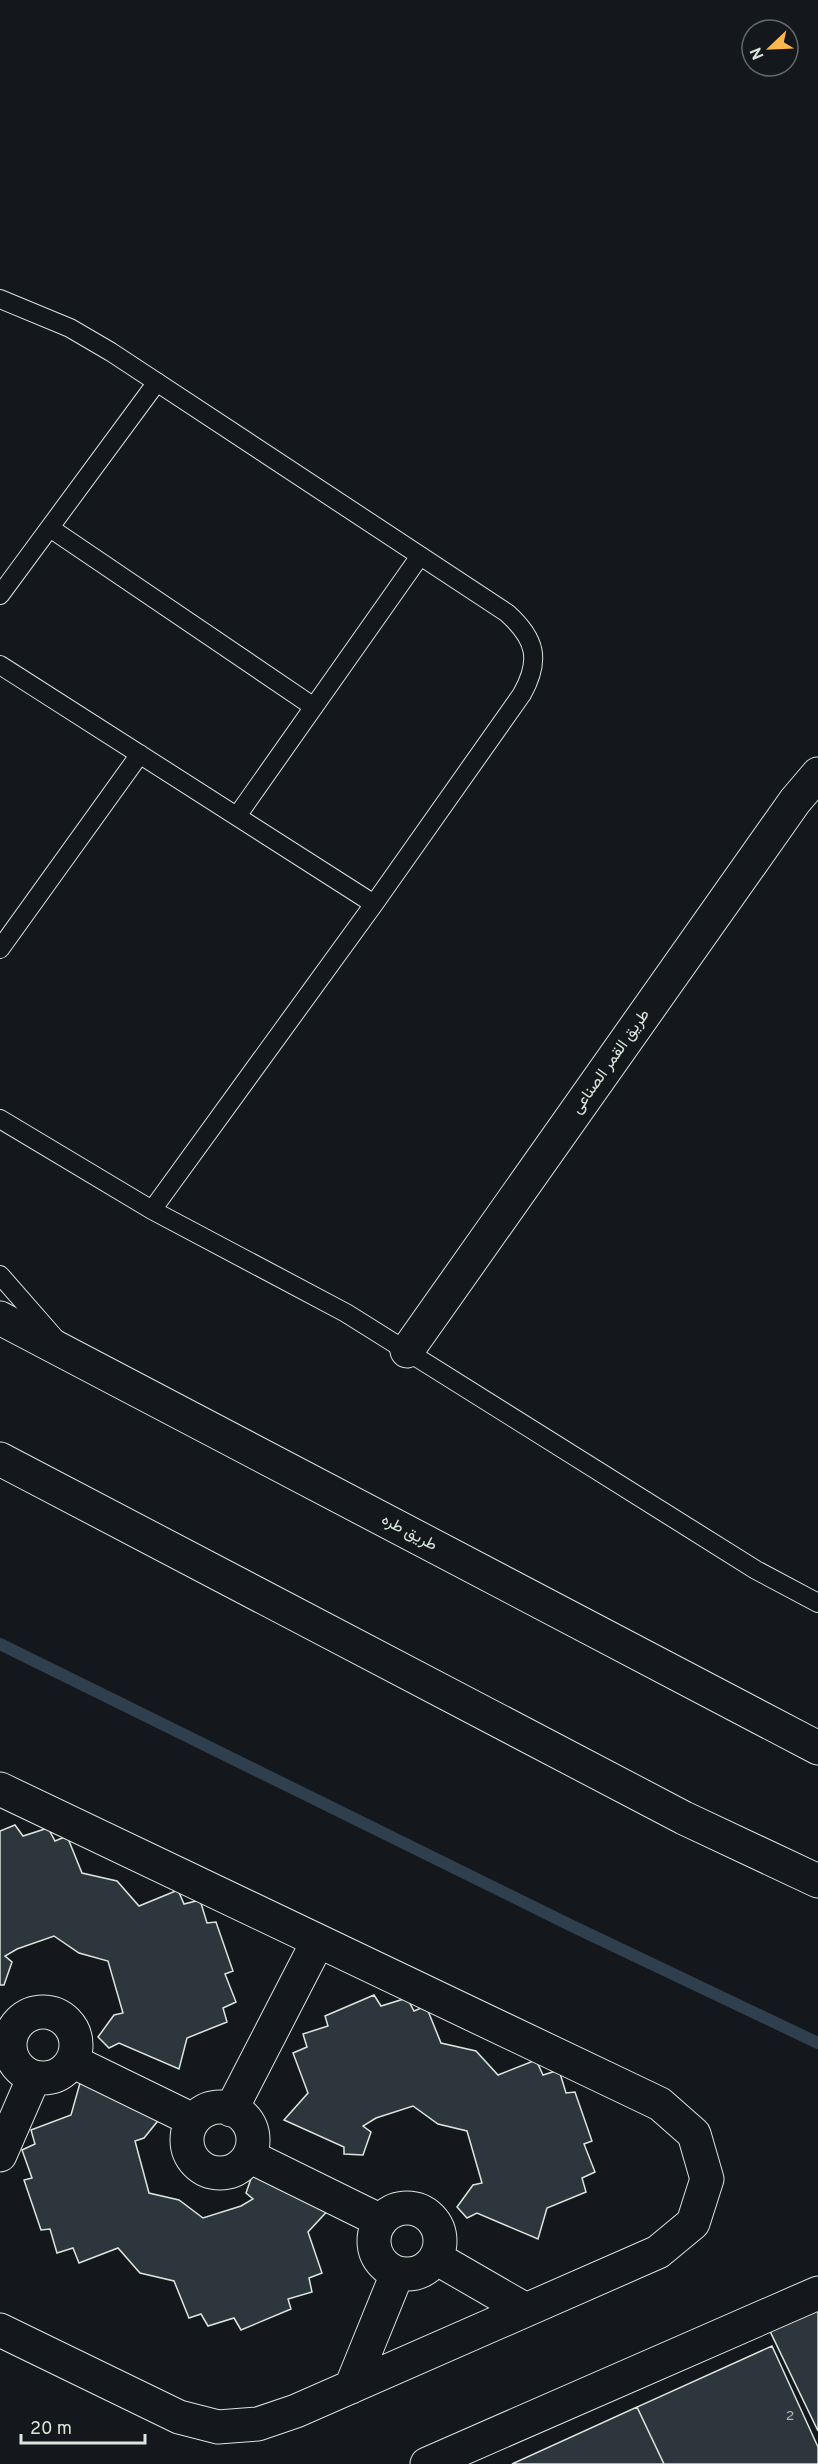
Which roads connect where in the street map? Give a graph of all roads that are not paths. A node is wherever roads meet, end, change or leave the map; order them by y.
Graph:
1 (0, 299) edge
2 (157, 382) junction
3 (50, 528) junction
4 (420, 556) junction
5 (0, 594) edge
6 (0, 665) edge
7 (314, 707) junction
8 (140, 754) junction
9 (818, 774) edge
10 (237, 816) junction
11 (374, 904) junction
12 (0, 949) edge
13 (0, 1119) edge
14 (152, 1210) junction
15 (0, 1275) edge
16 (0, 1318) edge
17 (407, 1351) junction
18 (69, 1353) junction
19 (0, 1459) edge
20 (818, 1603) edge
21 (818, 1748) edge
22 (0, 1789) edge
23 (818, 1881) edge
24 (318, 1941) junction
25 (6, 2031) edge
26 (72, 2061) junction
27 (34, 2077) junction
28 (231, 2110) junction
29 (193, 2120) junction
30 (0, 2155) edge
31 (249, 2156) junction
32 (381, 2221) junction
33 (436, 2258) junction
34 (397, 2274) junction
35 (818, 2293) edge
36 (526, 2310) junction
37 (0, 2330) edge
38 (351, 2387) junction
39 (427, 2464) edge

1 - 2 lane
2 - 3 lane
2 - 4 lane
3 - 5 lane
3 - 7 lane
4 - 7 lane
4 - 11 lane
6 - 8 lane
7 - 10 lane
8 - 10 lane
8 - 12 lane
9 - 17 street, طريق القمر الصناعى
10 - 11 lane
11 - 14 lane
13 - 14 lane
14 - 17 lane
15 - 18 lane
16 - 18 street, طريق طره
17 - 20 lane
18 - 21 street, طريق طره
19 - 23 street
22 - 24 street
24 - 28 street
24 - 36 street
25 - 26 street
25 - 27 street
26 - 27 street
26 - 29 street
27 - 30 street
28 - 29 street
28 - 31 street
29 - 31 street
31 - 32 street
32 - 33 street
32 - 34 street
33 - 34 street
33 - 36 street
34 - 38 street
35 - 39 street
36 - 38 street
37 - 38 street

